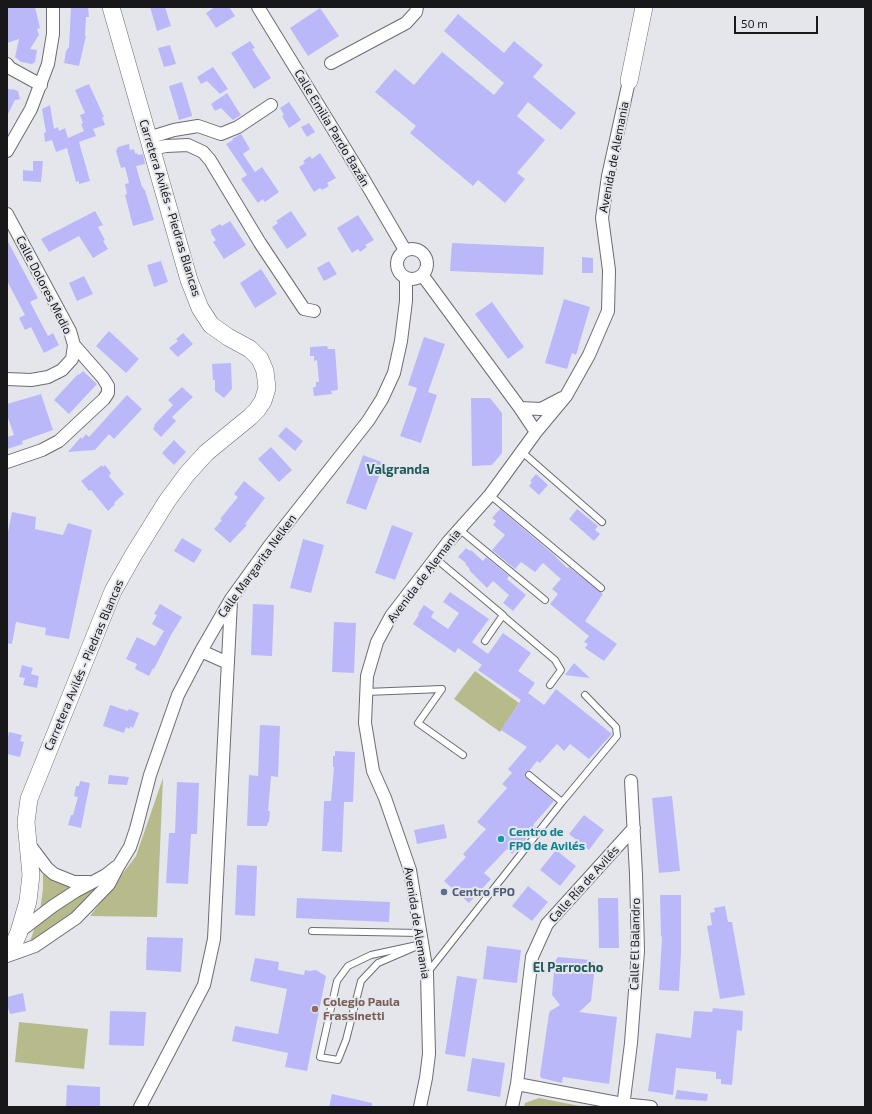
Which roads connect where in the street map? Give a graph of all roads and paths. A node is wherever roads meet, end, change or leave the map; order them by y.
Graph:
1 (53, 7) edge
2 (111, 7) edge
3 (258, 7) edge
4 (417, 7) edge
5 (644, 7) edge
6 (331, 63) dead end
7 (7, 64) edge
8 (629, 81) joint
9 (41, 85) junction
10 (271, 105) dead end
11 (150, 143) junction
12 (7, 151) edge
13 (7, 214) edge
14 (405, 250) junction
15 (422, 276) junction
16 (406, 279) junction
17 (314, 311) dead end
18 (74, 345) junction
19 (7, 379) edge
20 (566, 396) junction
21 (520, 408) junction
22 (536, 432) junction
23 (522, 452) junction
24 (7, 462) edge
25 (490, 495) junction
26 (602, 522) dead end
27 (459, 529) junction
28 (435, 558) junction
29 (601, 588) dead end
30 (231, 599) junction
31 (545, 600) dead end
32 (502, 615) junction
33 (485, 641) dead end
34 (201, 651) junction
35 (228, 663) junction
36 (550, 685) dead end
37 (366, 692) junction
38 (585, 696) dead end
39 (463, 755) dead end
40 (529, 775) dead end
41 (631, 781) dead end
42 (562, 802) junction
43 (634, 828) junction
44 (28, 843) junction
45 (119, 865) junction
46 (92, 882) junction
47 (312, 931) dead end
48 (19, 932) junction
49 (421, 938) junction
50 (7, 955) edge
51 (426, 973) junction
52 (517, 1084) junction
53 (623, 1106) edge
54 (140, 1107) edge
55 (420, 1107) edge
56 (512, 1107) edge
57 (651, 1107) edge

1 - 9 street
2 - 11 street, Carretera Avilés - Piedras Blancas
3 - 14 street, Calle Emilia Pardo Bazán
4 - 6 street
5 - 8 street
7 - 9 street
8 - 20 street, Avenida de Alemania
9 - 12 street
10 - 11 street
11 - 17 street
11 - 44 street, Carretera Avilés - Piedras Blancas
13 - 18 street, Calle Dolores Medio
14 - 15 street
14 - 16 street
15 - 16 street
15 - 21 street
16 - 30 street, Calle Margarita Nelken
18 - 19 street, Calle Dolores Medio
18 - 24 street
20 - 21 street
20 - 22 street, Avenida de Alemania
21 - 22 street
22 - 23 street, Avenida de Alemania
23 - 25 street, Avenida de Alemania
23 - 26 lane
25 - 27 street, Avenida de Alemania
25 - 29 lane
27 - 28 street, Avenida de Alemania
27 - 31 lane
28 - 32 lane
28 - 37 street, Avenida de Alemania
30 - 34 street, Calle Margarita Nelken
30 - 35 street
32 - 33 lane
32 - 36 lane
34 - 35 street
34 - 45 street, Calle Margarita Nelken
35 - 54 street
37 - 39 lane
37 - 49 street, Avenida de Alemania
38 - 42 lane
40 - 42 lane
41 - 43 street, Calle El Balandro
42 - 51 lane
43 - 52 street, Calle Ría de Avilés
43 - 53 street, Calle El Balandro
44 - 46 street
44 - 48 street, Carretera Avilés - Piedras Blancas
45 - 46 street
45 - 50 street, Calle Margarita Nelken
46 - 48 street
47 - 49 lane
48 - 50 street, Carretera Avilés - Piedras Blancas
49 - 49 lane
49 - 51 street, Avenida de Alemania
51 - 55 street, Avenida de Alemania
52 - 53 street
52 - 56 street, Calle Ría de Avilés
53 - 57 street

